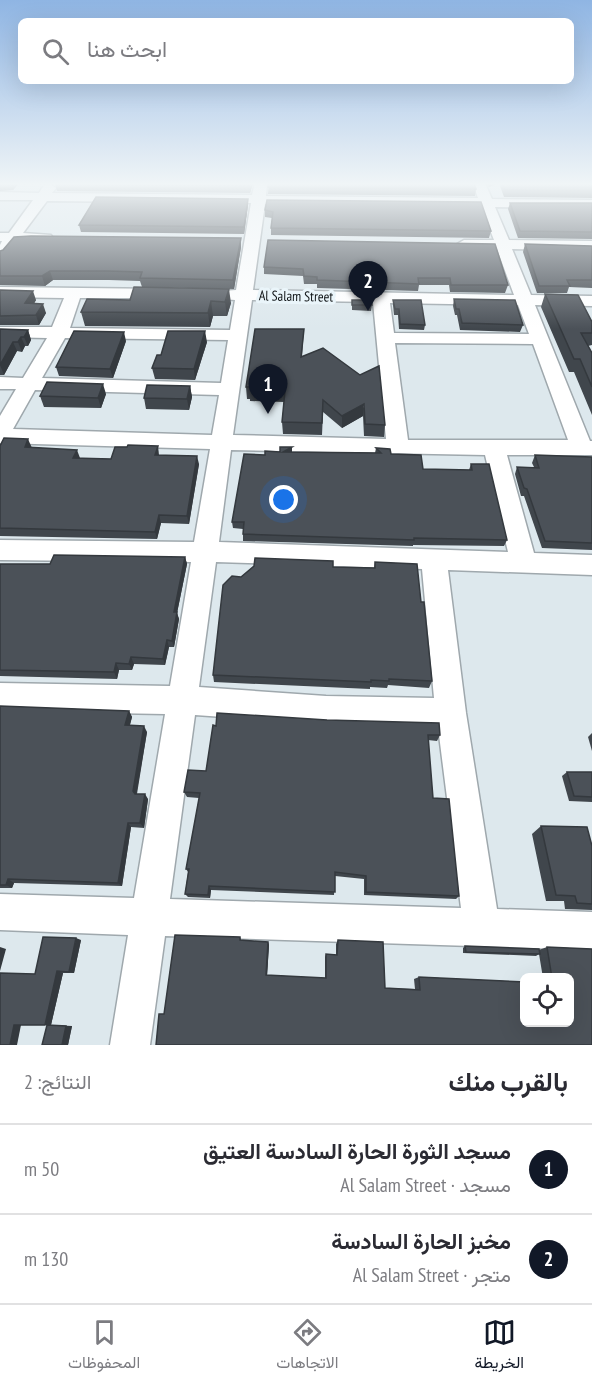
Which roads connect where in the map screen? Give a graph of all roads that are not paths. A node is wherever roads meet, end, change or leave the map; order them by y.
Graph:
1 (255, 232) edge
2 (498, 232) edge
3 (6, 237) edge
4 (57, 238) edge
5 (444, 244) edge
6 (503, 245) junction
7 (592, 246) edge
8 (0, 255) edge
9 (0, 292) edge
10 (74, 293) junction
11 (176, 294) edge
12 (211, 295) edge
13 (245, 296) junction
14 (381, 298) junction
15 (524, 300) junction
16 (592, 300) edge
17 (0, 332) edge
18 (59, 333) junction
19 (239, 335) junction
20 (386, 338) junction
21 (539, 339) junction
22 (0, 383) edge
23 (31, 383) junction
24 (230, 389) junction
25 (0, 434) edge
26 (222, 442) junction
27 (398, 447) junction
28 (494, 448) junction
29 (587, 448) edge
30 (0, 550) edge
31 (206, 552) junction
32 (434, 560) junction
33 (524, 564) junction
34 (592, 565) edge
35 (0, 697) edge
36 (183, 700) junction
37 (451, 713) junction
38 (0, 912) edge
39 (149, 917) junction
40 (482, 929) junction
41 (592, 931) edge
42 (130, 1045) edge

1 - 13 street
2 - 6 street
3 - 4 street
3 - 8 street
5 - 6 street
6 - 7 street
6 - 15 street
9 - 10 street
10 - 11 street
10 - 18 street
12 - 13 street, Al Salam Street
13 - 14 street, Al Salam Street
13 - 19 street
14 - 15 street, Al Salam Street
14 - 20 street
15 - 16 street, Al Salam Street
15 - 21 street
17 - 18 street
18 - 19 street
18 - 23 street
19 - 24 street
20 - 21 street
20 - 27 street
21 - 29 street
22 - 23 street
23 - 24 street
23 - 25 street
24 - 26 street
25 - 26 street
26 - 27 street
26 - 31 street
27 - 28 street
28 - 29 street
28 - 33 street
30 - 31 street
31 - 32 street
31 - 36 street
32 - 33 street
32 - 37 street
33 - 34 street
35 - 36 street
36 - 37 street
36 - 39 street
37 - 40 street
38 - 39 street
39 - 40 street
39 - 42 street
40 - 41 street

